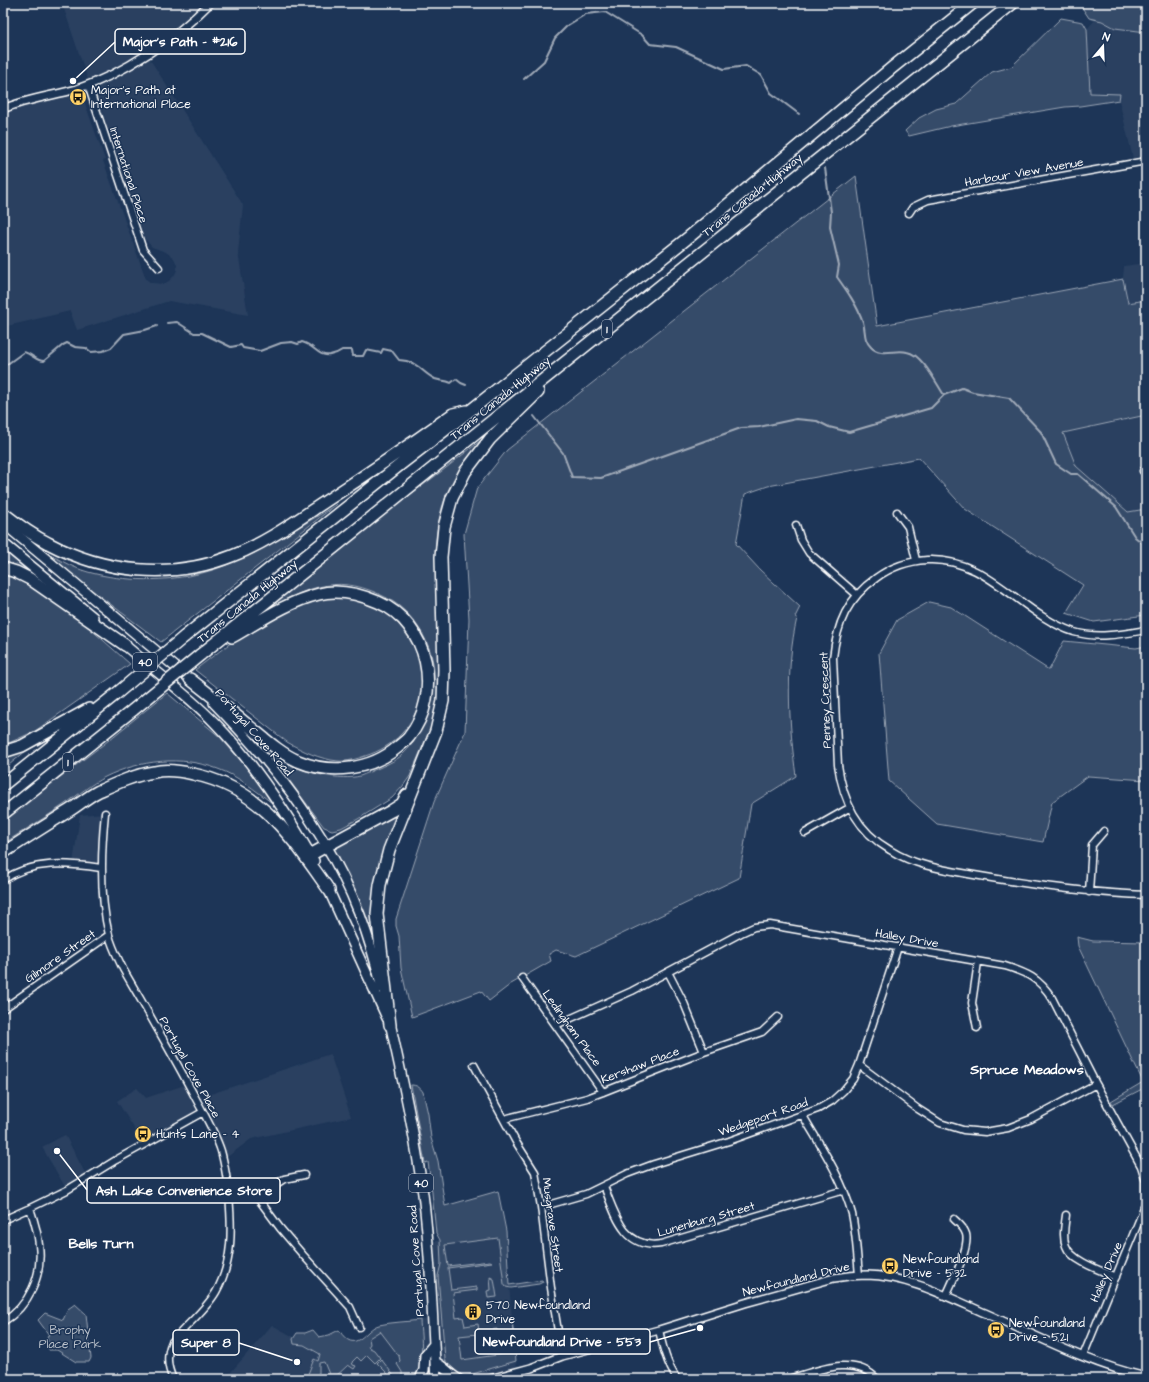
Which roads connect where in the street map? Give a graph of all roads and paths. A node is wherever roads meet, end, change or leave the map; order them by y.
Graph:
1 (210, 3) edge
2 (973, 3) edge
3 (1013, 3) edge
4 (88, 85) junction
5 (3, 109) edge
6 (1146, 160) edge
7 (909, 213) dead end
8 (159, 268) dead end
9 (597, 336) junction
10 (471, 410) junction
11 (897, 512) dead end
12 (3, 513) edge
13 (3, 523) edge
14 (796, 525) dead end
15 (3, 543) edge
16 (916, 560) junction
17 (3, 568) edge
18 (856, 594) junction
19 (1146, 630) edge
20 (124, 645) junction
21 (200, 655) junction
22 (190, 679) junction
23 (116, 694) junction
24 (3, 752) edge
25 (418, 776) junction
26 (3, 785) edge
27 (850, 808) junction
28 (105, 813) dead end
29 (3, 814) edge
30 (1104, 831) dead end
31 (805, 833) dead end
32 (327, 847) junction
33 (3, 853) edge
34 (310, 855) junction
35 (101, 868) junction
36 (3, 880) edge
37 (329, 890) junction
38 (1089, 892) junction
39 (1146, 895) edge
40 (109, 935) junction
41 (898, 947) junction
42 (978, 962) junction
43 (668, 972) junction
44 (522, 978) dead end
45 (3, 1009) edge
46 (778, 1017) dead end
47 (390, 1025) junction
48 (556, 1025) junction
49 (977, 1028) dead end
50 (704, 1052) junction
51 (474, 1065) dead end
52 (859, 1065) junction
53 (1096, 1084) junction
54 (603, 1092) junction
55 (203, 1112) junction
56 (802, 1114) junction
57 (504, 1119) junction
58 (304, 1175) dead end
59 (604, 1186) junction
60 (228, 1189) junction
61 (844, 1190) junction
62 (1146, 1190) edge
63 (1146, 1195) edge
64 (257, 1197) junction
65 (541, 1207) junction
66 (30, 1208) junction
67 (1066, 1215) dead end
68 (954, 1219) dead end
69 (3, 1220) edge
70 (859, 1275) junction
71 (1116, 1277) junction
72 (946, 1296) junction
73 (3, 1322) edge
74 (359, 1327) dead end
75 (659, 1330) junction
76 (434, 1344) junction
77 (562, 1356) junction
78 (1083, 1356) junction
79 (435, 1362) junction
80 (1146, 1377) edge
81 (173, 1379) edge
82 (420, 1379) edge
83 (436, 1379) edge
84 (458, 1379) edge
85 (490, 1379) edge
86 (677, 1379) edge
87 (789, 1379) edge
88 (877, 1379) edge

1 - 4 street
2 - 10 highway, Trans Canada Highway / 1
3 - 9 highway, Trans Canada Highway / 1
4 - 5 street
4 - 8 street, International Place
6 - 7 street, Harbour View Avenue
9 - 21 highway, Trans Canada Highway / 1
9 - 25 highway
10 - 12 highway
10 - 23 highway, Trans Canada Highway / 1, bridge
11 - 16 street
13 - 22 main road, Portugal Cove Road / 40
14 - 18 street
15 - 20 main road, Portugal Cove Road / 40
16 - 18 street, Penney Crescent
16 - 19 street, Penney Crescent
17 - 20 highway
18 - 27 street, Penney Crescent
20 - 34 main road, Portugal Cove Road / 40
21 - 22 highway
21 - 29 highway, Trans Canada Highway / 1, bridge
22 - 32 main road, Portugal Cove Road / 40
23 - 24 highway
23 - 26 highway, Trans Canada Highway / 1
25 - 32 highway
25 - 47 highway
27 - 31 street
27 - 38 street, Penney Crescent
28 - 35 street, Portugal Cove Place
30 - 38 street
32 - 34 highway
32 - 47 main road, Portugal Cove Road / 40
33 - 37 highway
34 - 37 main road, Portugal Cove Road / 40
35 - 36 street
35 - 40 street, Portugal Cove Place
37 - 47 main road, Portugal Cove Road / 40
38 - 39 street, Penney Crescent
40 - 45 street, Gilmore Street
40 - 55 street, Portugal Cove Place
41 - 42 street, Halley Drive
41 - 43 street, Halley Drive
41 - 52 street, Wedgeport Road
42 - 49 street
42 - 53 street, Halley Drive
43 - 48 street, Halley Drive
43 - 50 street
44 - 48 street, Ledingham Place
46 - 50 street, Kershaw Place
47 - 76 main road, Portugal Cove Road / 40
48 - 54 street, Ledingham Place
50 - 54 street, Kershaw Place
51 - 57 street, Musgrave Street
52 - 53 street
52 - 56 street, Wedgeport Road
53 - 62 street, Halley Drive
54 - 57 street, Kershaw Place
55 - 60 street, Portugal Cove Place
55 - 66 street
56 - 59 street, Wedgeport Road
56 - 61 street
57 - 65 street, Musgrave Street
58 - 64 street
59 - 61 street, Lunenburg Street
59 - 65 street, Wedgeport Road
60 - 64 street
60 - 81 street, Portugal Cove Place
61 - 70 street
63 - 71 street, Halley Drive
64 - 74 street
65 - 77 street, Musgrave Street
66 - 69 street
66 - 73 street
67 - 71 street
68 - 72 street
70 - 72 street, Newfoundland Drive
70 - 75 street, Newfoundland Drive
71 - 78 street, Halley Drive
72 - 78 street, Newfoundland Drive
75 - 77 street, Newfoundland Drive
75 - 86 street
76 - 79 main road, Portugal Cove Road / 40
76 - 82 main road
77 - 85 street, Newfoundland Drive
78 - 80 street, Newfoundland Drive
79 - 83 main road, Portugal Cove Road / 40
79 - 84 main road
87 - 88 street

